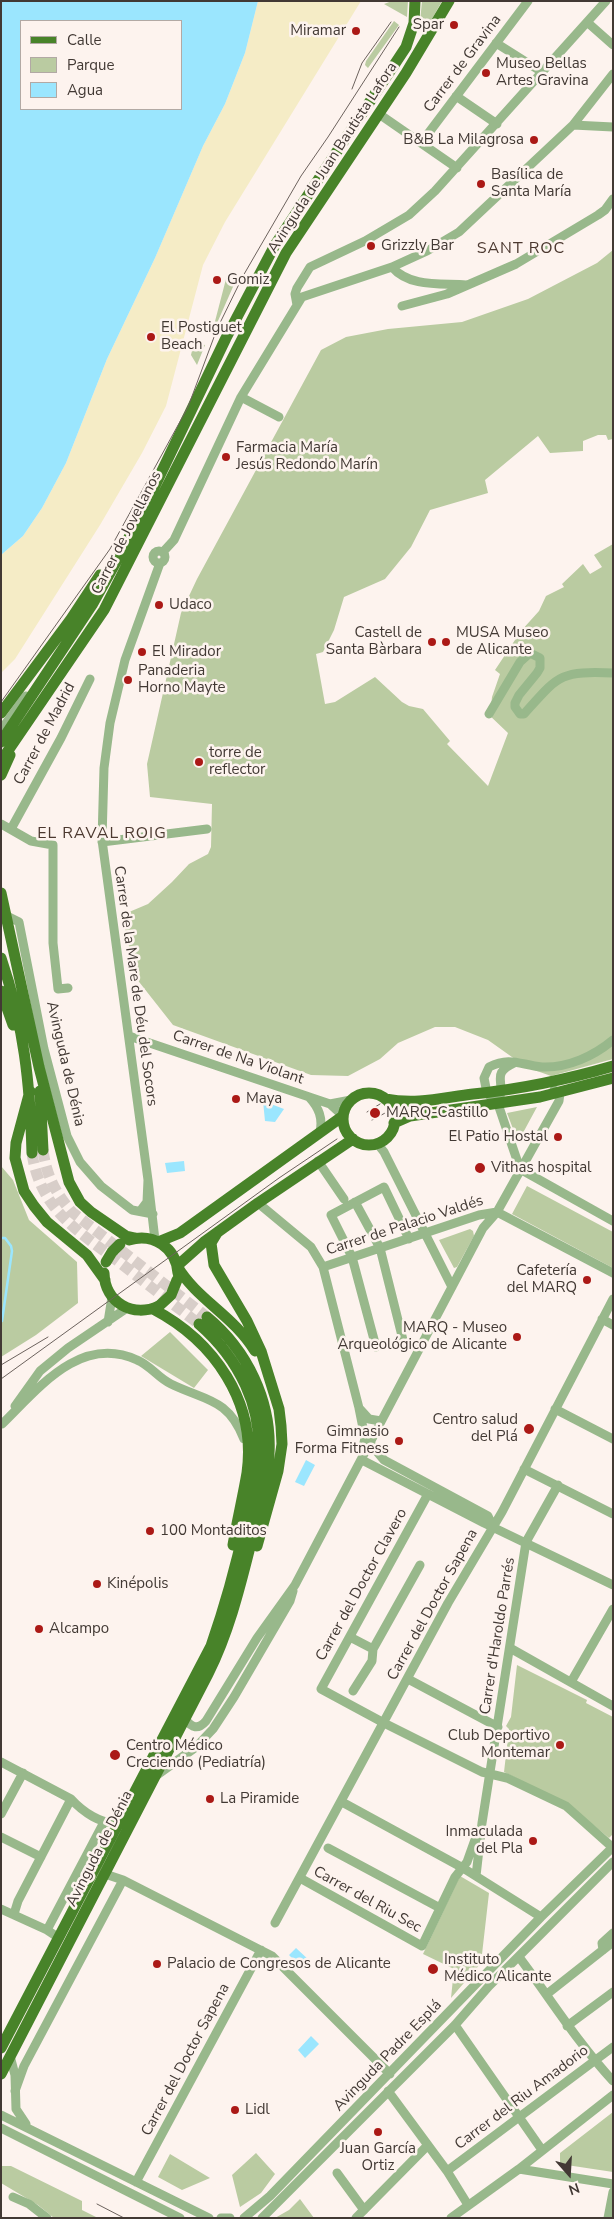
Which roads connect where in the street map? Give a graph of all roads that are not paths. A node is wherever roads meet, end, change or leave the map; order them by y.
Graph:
1 (415, 1) edge
2 (449, 1) edge
3 (528, 1) edge
4 (594, 1) edge
5 (605, 3) edge
6 (586, 22) junction
7 (496, 43) junction
8 (613, 45) edge
9 (542, 72) junction
10 (612, 78) edge
11 (456, 96) junction
12 (379, 114) junction
13 (497, 124) junction
14 (573, 125) junction
15 (613, 127) edge
16 (421, 143) junction
17 (457, 168) junction
18 (613, 199) edge
19 (392, 267) junction
20 (469, 285) junction
21 (297, 304) junction
22 (402, 306) dead end
23 (245, 333) joint
24 (226, 338) joint
25 (242, 397) junction
26 (279, 417) dead end
27 (148, 500) junction
28 (613, 673) edge
29 (45, 676) junction
30 (90, 679) dead end
31 (1, 713) edge
32 (489, 714) dead end
33 (1, 730) edge
34 (18, 738) junction
35 (1, 742) edge
36 (1, 761) edge
37 (1, 775) edge
38 (1, 824) edge
39 (10, 829) junction
40 (207, 829) dead end
41 (102, 842) junction
42 (1, 893) edge
43 (7, 916) junction
44 (1, 958) edge
45 (68, 988) dead end
46 (1, 991) edge
47 (129, 1036) junction
48 (613, 1040) edge
49 (25, 1050) junction
50 (517, 1061) junction
51 (613, 1066) edge
52 (38, 1067) junction
53 (613, 1078) edge
54 (545, 1084) junction
55 (30, 1091) junction
56 (501, 1092) junction
57 (487, 1093) junction
58 (560, 1093) junction
59 (309, 1097) junction
60 (385, 1099) junction
61 (351, 1100) junction
62 (330, 1104) junction
63 (498, 1104) junction
64 (343, 1116) junction
65 (394, 1123) junction
66 (320, 1132) junction
67 (353, 1139) junction
68 (377, 1144) junction
69 (318, 1162) junction
70 (520, 1169) junction
71 (148, 1180) junction
72 (344, 1198) dead end
73 (356, 1202) junction
74 (258, 1203) junction
75 (141, 1210) junction
76 (496, 1212) junction
77 (153, 1214) junction
78 (613, 1221) edge
79 (217, 1233) junction
80 (426, 1234) junction
81 (135, 1238) junction
82 (409, 1239) junction
83 (157, 1241) junction
84 (380, 1248) junction
85 (352, 1257) junction
86 (177, 1266) junction
87 (322, 1267) junction
88 (613, 1273) edge
89 (105, 1280) junction
90 (452, 1287) junction
91 (112, 1297) junction
92 (613, 1299) edge
93 (127, 1308) junction
94 (156, 1308) junction
95 (602, 1319) junction
96 (108, 1322) junction
97 (613, 1325) edge
98 (403, 1340) dead end
99 (376, 1348) dead end
100 (269, 1376) junction
101 (359, 1408) junction
102 (556, 1409) junction
103 (381, 1421) junction
104 (1, 1424) edge
105 (613, 1439) edge
106 (369, 1442) junction
107 (248, 1453) junction
108 (362, 1460) junction
109 (384, 1460) junction
110 (524, 1469) junction
111 (558, 1485) junction
112 (428, 1494) junction
113 (613, 1514) edge
114 (492, 1527) junction
115 (523, 1542) junction
116 (420, 1565) dead end
117 (294, 1585) junction
118 (613, 1585) edge
119 (236, 1599) junction
120 (613, 1609) edge
121 (222, 1613) junction
122 (271, 1619) junction
123 (350, 1637) junction
124 (510, 1648) junction
125 (373, 1649) junction
126 (408, 1679) junction
127 (571, 1682) junction
128 (353, 1691) dead end
129 (233, 1699) junction
130 (613, 1706) edge
131 (185, 1719) junction
132 (384, 1724) junction
133 (498, 1727) junction
134 (1, 1762) edge
135 (23, 1773) junction
136 (491, 1774) junction
137 (155, 1776) junction
138 (71, 1799) junction
139 (342, 1802) junction
140 (1, 1814) edge
141 (104, 1822) junction
142 (119, 1822) junction
143 (482, 1823) junction
144 (1, 1837) edge
145 (613, 1847) edge
146 (328, 1848) dead end
147 (41, 1857) junction
148 (613, 1862) edge
149 (463, 1868) junction
150 (105, 1874) junction
151 (476, 1876) junction
152 (300, 1878) junction
153 (123, 1880) junction
154 (440, 1908) junction
155 (1, 1909) edge
156 (14, 1914) junction
157 (541, 1918) junction
158 (275, 1923) dead end
159 (47, 1930) junction
160 (613, 1933) edge
161 (59, 1938) junction
162 (613, 1942) edge
163 (422, 1946) joint
164 (261, 1950) junction
165 (603, 1950) junction
166 (519, 1956) junction
167 (613, 1992) edge
168 (547, 1994) junction
169 (455, 2025) junction
170 (567, 2026) junction
171 (613, 2047) edge
172 (6, 2052) edge
173 (595, 2061) junction
174 (1, 2074) edge
175 (390, 2074) junction
176 (613, 2081) edge
177 (15, 2091) junction
178 (388, 2091) junction
179 (613, 2095) edge
180 (1, 2115) edge
181 (519, 2116) junction
182 (1, 2128) edge
183 (29, 2128) junction
184 (428, 2145) junction
185 (542, 2150) junction
186 (519, 2169) junction
187 (447, 2171) junction
188 (337, 2173) dead end
189 (136, 2182) junction
190 (613, 2184) edge
191 (613, 2192) edge
192 (13, 2197) dead end
193 (468, 2205) junction
194 (364, 2210) junction
195 (47, 2218) edge
196 (180, 2218) edge
197 (209, 2218) edge
198 (221, 2218) edge
199 (230, 2218) edge
200 (244, 2218) edge
201 (262, 2218) edge
202 (356, 2218) edge
203 (451, 2218) edge
204 (608, 2218) edge

1 - 24 main road, Avinguda de Juan Bautista Lafora
2 - 12 main road, Avinguda de Juan Bautista Lafora
3 - 7 street, Carrer de Gravina
4 - 5 street
5 - 6 street
6 - 8 street
6 - 9 street
7 - 9 street
7 - 11 street, Carrer de Gravina
9 - 13 street
10 - 14 street
11 - 13 street
11 - 16 street, Carrer de Gravina
12 - 16 street
12 - 23 main road, Avinguda de Juan Bautista Lafora
13 - 17 street
14 - 15 street
14 - 19 street
16 - 17 street
17 - 21 street
18 - 20 street
19 - 20 street
19 - 21 street
20 - 22 street
21 - 25 street
23 - 34 main road, Carrer de Jovellanos
24 - 27 main road, Carrer de Jovellanos
25 - 26 street
25 - 41 street, Carrer de la Mare de Déu del Socors
27 - 29 main road, Carrer de Jovellanos
27 - 31 main road, Carrer de Jovellanos
28 - 32 street
29 - 33 street, Carrer de Jovellanos
29 - 35 main road, Carrer de Jovellanos
30 - 39 street, Carrer de Madrid
34 - 36 main road, Carrer de Jovellanos
34 - 37 main road, Carrer de Jovellanos
38 - 39 street
39 - 45 street
40 - 41 street
41 - 47 street, Carrer de la Mare de Déu del Socors
42 - 43 main road, Avinguda de Dénia
43 - 52 main road, Avinguda de Dénia
43 - 75 street, Avinguda de Dénia
44 - 49 main road, Avinguda de Dénia
46 - 49 main road, Avinguda de Dénia
47 - 59 street, Carrer de Na Violant
47 - 71 street, Carrer de la Mare de Déu del Socors
48 - 50 street
49 - 55 main road, Avinguda de Dénia
50 - 56 street
50 - 57 street
51 - 54 main road
52 - 55 main road, Avinguda de Dénia
52 - 81 main road, Avinguda de Dénia
53 - 58 main road
54 - 56 main road
54 - 58 street
55 - 89 main road, Avinguda de Dénia
56 - 57 main road
56 - 63 street
57 - 60 main road
57 - 63 street
58 - 63 main road
58 - 70 street
59 - 62 street, Carrer de Na Violant
59 - 66 street, Carrer de Na Violant
60 - 61 main road
60 - 65 main road
61 - 62 street, Carrer de Na Violant
61 - 64 main road
62 - 64 street, Carrer de Na Violant
63 - 65 main road
63 - 70 street
64 - 66 main road
64 - 67 main road
65 - 68 main road
66 - 83 main road
67 - 68 main road
67 - 69 main road
68 - 80 street
69 - 72 street
69 - 74 main road
70 - 76 street
70 - 78 street
71 - 75 street, Carrer de la Mare de Déu del Socors
71 - 77 street, Carrer de la Mare de Déu del Socors
73 - 82 street
73 - 84 street
73 - 85 street
74 - 79 main road
74 - 87 street
75 - 77 street, Avinguda de Dénia
76 - 80 street, Carrer de Palacio Valdés
76 - 88 street
76 - 90 street
77 - 83 street, Carrer de la Mare de Déu del Socors
79 - 86 main road
79 - 100 main road, Avinguda de Dénia
80 - 82 street, Carrer de Palacio Valdés
80 - 90 street
81 - 83 main road
81 - 89 main road, bridge
82 - 84 street, Carrer de Palacio Valdés
83 - 86 main road
84 - 85 street, Carrer de Palacio Valdés
84 - 98 street
85 - 87 street, Carrer de Palacio Valdés
85 - 99 street
86 - 94 main road, bridge
86 - 100 main road, Avinguda de Dénia
87 - 101 street
89 - 91 main road
90 - 103 street
91 - 93 main road
91 - 96 street
92 - 95 street, Carrer del Doctor Sapena
93 - 94 main road
93 - 96 street
94 - 107 main road, Avinguda de Dénia
95 - 97 street
95 - 102 street, Carrer del Doctor Sapena
96 - 104 street
100 - 119 main road, Avinguda de Dénia
101 - 103 street
101 - 108 street
102 - 105 street
102 - 110 street, Carrer del Doctor Sapena
103 - 106 street
104 - 107 street
106 - 108 street
106 - 109 street
107 - 121 main road, Avinguda de Dénia
108 - 109 street
108 - 112 street
108 - 117 street
109 - 114 street
110 - 111 street
110 - 114 street, Carrer del Doctor Sapena
111 - 113 street
111 - 115 street
112 - 114 street
112 - 123 street, Carrer del Doctor Clavero
114 - 115 street
114 - 126 street, Carrer del Doctor Sapena
115 - 118 street
115 - 124 street, Carrer d'Haroldo Parrés
116 - 125 street
117 - 122 street
117 - 129 street
119 - 121 main road, Avinguda de Dénia
119 - 131 main road, Avinguda de Dénia
120 - 127 street
121 - 142 main road, Avinguda de Dénia
122 - 129 street
122 - 131 street
123 - 125 street
123 - 132 street, Carrer del Doctor Clavero
124 - 127 street
124 - 133 street, Carrer d'Haroldo Parrés
125 - 128 street
126 - 132 street, Carrer del Doctor Sapena
126 - 133 street
127 - 130 street
129 - 137 street
131 - 137 main road, Avinguda de Dénia
132 - 136 street
132 - 139 street, Carrer del Doctor Sapena
133 - 136 street, Carrer d'Haroldo Parrés
134 - 135 street
135 - 138 street
135 - 140 street
136 - 143 street, Carrer d'Haroldo Parrés
136 - 145 street
137 - 150 main road, Avinguda de Dénia
138 - 141 street
138 - 147 street
139 - 149 street
139 - 152 street, Carrer del Doctor Sapena
141 - 142 street
141 - 159 street, Avinguda de Dénia
142 - 161 main road, Avinguda de Dénia
143 - 149 street, Carrer d'Haroldo Parrés
143 - 151 street, Carrer d'Haroldo Parrés
144 - 147 street
145 - 157 street, Avinguda Padre Esplá
146 - 154 street
147 - 156 street
148 - 166 street, Avinguda Padre Esplá
149 - 151 street
149 - 154 street, Carrer d'Haroldo Parrés
150 - 153 street
150 - 172 main road, Avinguda de Dénia
151 - 157 street
152 - 158 street, Carrer del Doctor Sapena
152 - 163 street, Carrer del Riu Sec
153 - 164 street
153 - 177 street
154 - 163 street, Carrer d'Haroldo Parrés
155 - 156 street
156 - 159 street
157 - 175 street, Avinguda Padre Esplá
159 - 161 street
160 - 165 street
161 - 172 main road, Avinguda de Dénia
162 - 165 street
164 - 175 street
164 - 189 street, Carrer del Doctor Sapena
165 - 168 street
166 - 168 street
166 - 169 street, Avinguda Padre Esplá
167 - 170 street
168 - 170 street
169 - 178 street, Avinguda Padre Esplá
169 - 181 street
170 - 173 street
171 - 173 street, Carrer del Riu Amadorio
172 - 174 main road, Avinguda de Dénia
172 - 177 street
173 - 176 street
173 - 181 street, Carrer del Riu Amadorio
175 - 200 street, Avinguda Padre Esplá
177 - 183 street
178 - 184 street
178 - 201 street, Avinguda Padre Esplá
179 - 185 street
180 - 183 street
181 - 185 street
181 - 187 street, Carrer del Riu Amadorio
182 - 196 street
183 - 189 street
184 - 187 street
184 - 194 street
185 - 186 street
186 - 190 street
186 - 193 street
187 - 193 street
188 - 194 street
189 - 197 street
191 - 204 street
192 - 195 street
193 - 203 street
194 - 202 street
198 - 199 street

